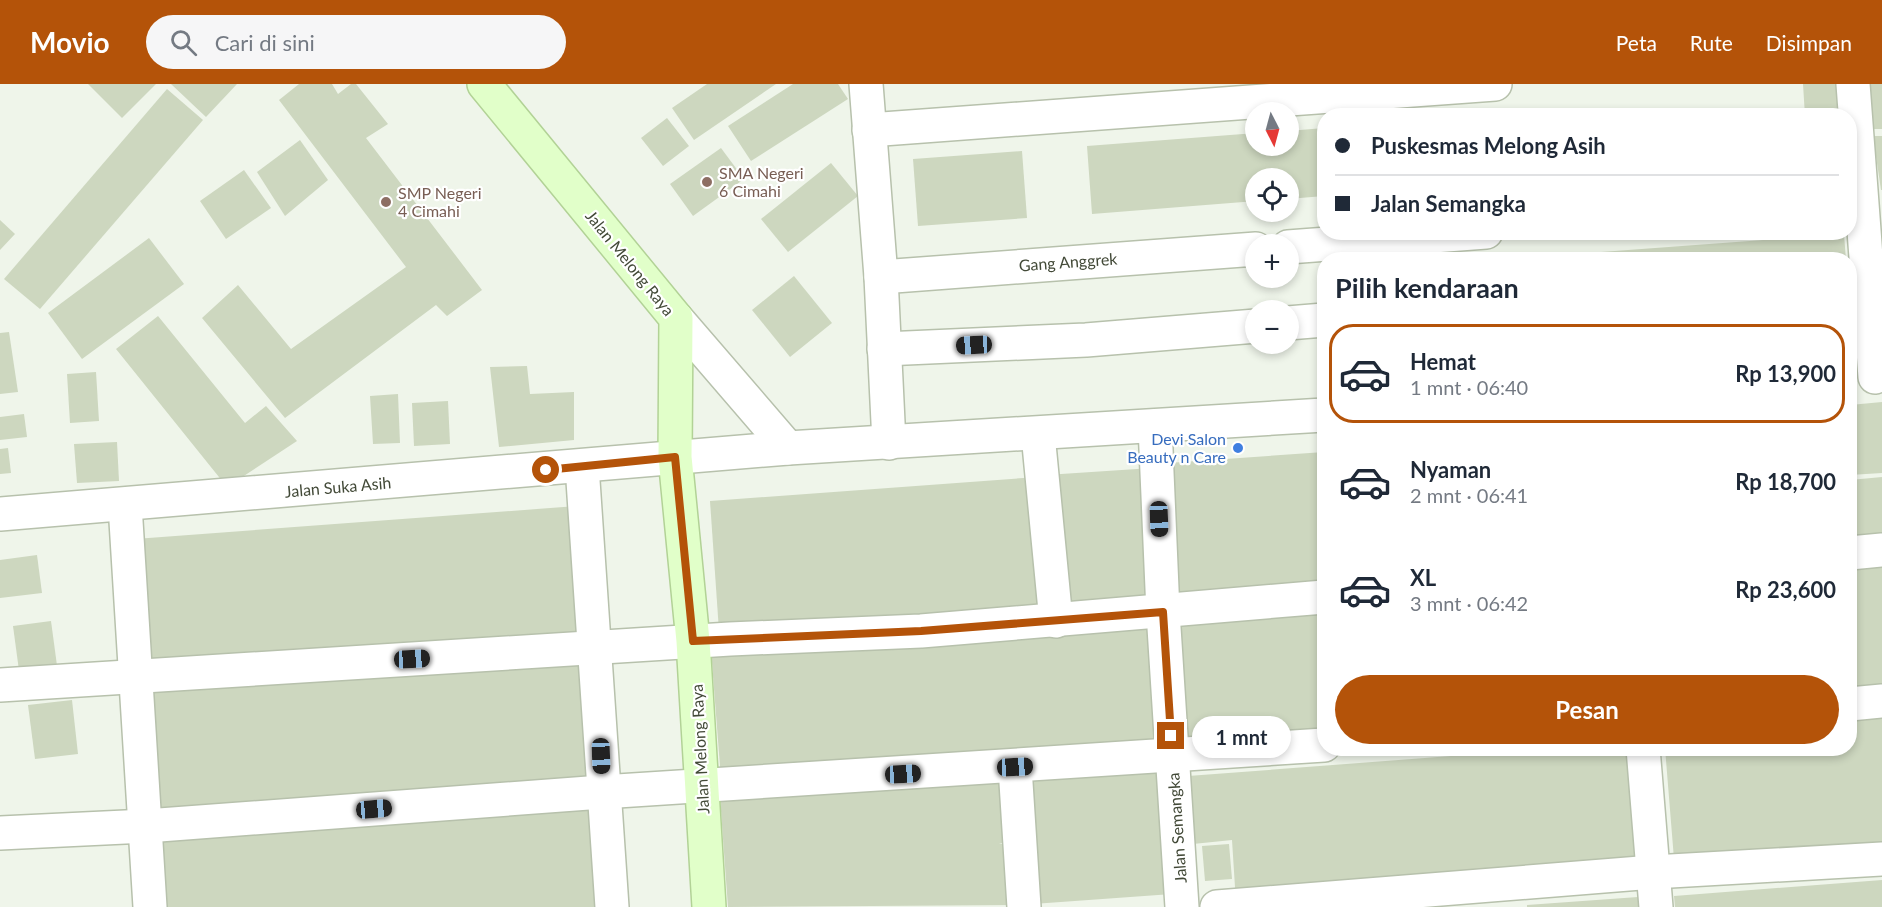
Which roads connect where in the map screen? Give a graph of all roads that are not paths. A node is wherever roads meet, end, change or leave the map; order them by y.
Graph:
1 (866, 84) edge
2 (1495, 84) edge
3 (1853, 84) edge
4 (488, 85) edge
5 (1365, 97) edge
6 (1855, 108) edge
7 (1857, 124) edge
8 (869, 130) junction
9 (1865, 204) edge
10 (1413, 240) edge
11 (1376, 244) edge
12 (1299, 247) edge
13 (1245, 250) edge
14 (881, 277) junction
15 (676, 318) junction
16 (1317, 321) edge
17 (1299, 322) edge
18 (1245, 327) edge
19 (884, 349) junction
20 (1869, 378) edge
21 (1317, 415) edge
22 (1155, 426) junction
23 (1038, 434) junction
24 (889, 443) junction
25 (788, 448) junction
26 (675, 457) junction
27 (582, 466) junction
28 (125, 505) junction
29 (0, 514) edge
30 (1882, 550) edge
31 (1857, 552) edge
32 (1317, 598) edge
33 (1163, 612) junction
34 (1056, 621) junction
35 (693, 641) junction
36 (597, 649) junction
37 (134, 675) junction
38 (0, 685) edge
39 (1882, 701) edge
40 (1857, 703) edge
41 (1317, 747) edge
42 (1644, 756) edge
43 (1172, 757) junction
44 (1015, 767) junction
45 (701, 786) junction
46 (602, 792) junction
47 (146, 826) junction
48 (0, 833) edge
49 (1882, 859) edge
50 (1653, 872) junction
51 (150, 907) edge
52 (612, 907) edge
53 (709, 907) edge
54 (1024, 907) edge
55 (1182, 907) edge
56 (1217, 907) edge
57 (1656, 907) edge

1 - 8 street
2 - 5 street
3 - 6 street
4 - 15 main road, Jalan Melong Raya
5 - 8 street
7 - 9 street
8 - 14 street
9 - 20 street
10 - 11 street
11 - 12 street
13 - 14 street, Gang Anggrek
14 - 19 street
15 - 25 street
15 - 26 main road, Jalan Melong Raya
16 - 17 street
18 - 19 street
19 - 24 street
21 - 22 street, Jalan Suka Asih
22 - 23 street, Jalan Suka Asih
22 - 33 street, Jalan Semangka
23 - 24 street, Jalan Suka Asih
23 - 34 street
24 - 25 street, Jalan Suka Asih
25 - 26 street, Jalan Suka Asih
26 - 27 street, Jalan Suka Asih
26 - 35 main road, Jalan Melong Raya
27 - 28 street, Jalan Suka Asih
27 - 36 street
28 - 29 street, Jalan Suka Asih
28 - 37 street
30 - 31 street
32 - 33 street
33 - 34 street
33 - 43 street, Jalan Semangka
34 - 35 street
35 - 36 street
35 - 45 main road, Jalan Melong Raya
36 - 37 street
36 - 46 street
37 - 38 street
37 - 47 street
39 - 40 street
41 - 43 street
42 - 50 street
43 - 44 street
43 - 55 street, Jalan Semangka
44 - 45 street
44 - 54 street
45 - 46 street
45 - 53 main road, Jalan Melong Raya
46 - 47 street
46 - 52 street
47 - 48 street
47 - 51 street
49 - 50 street
50 - 56 street
50 - 57 street

